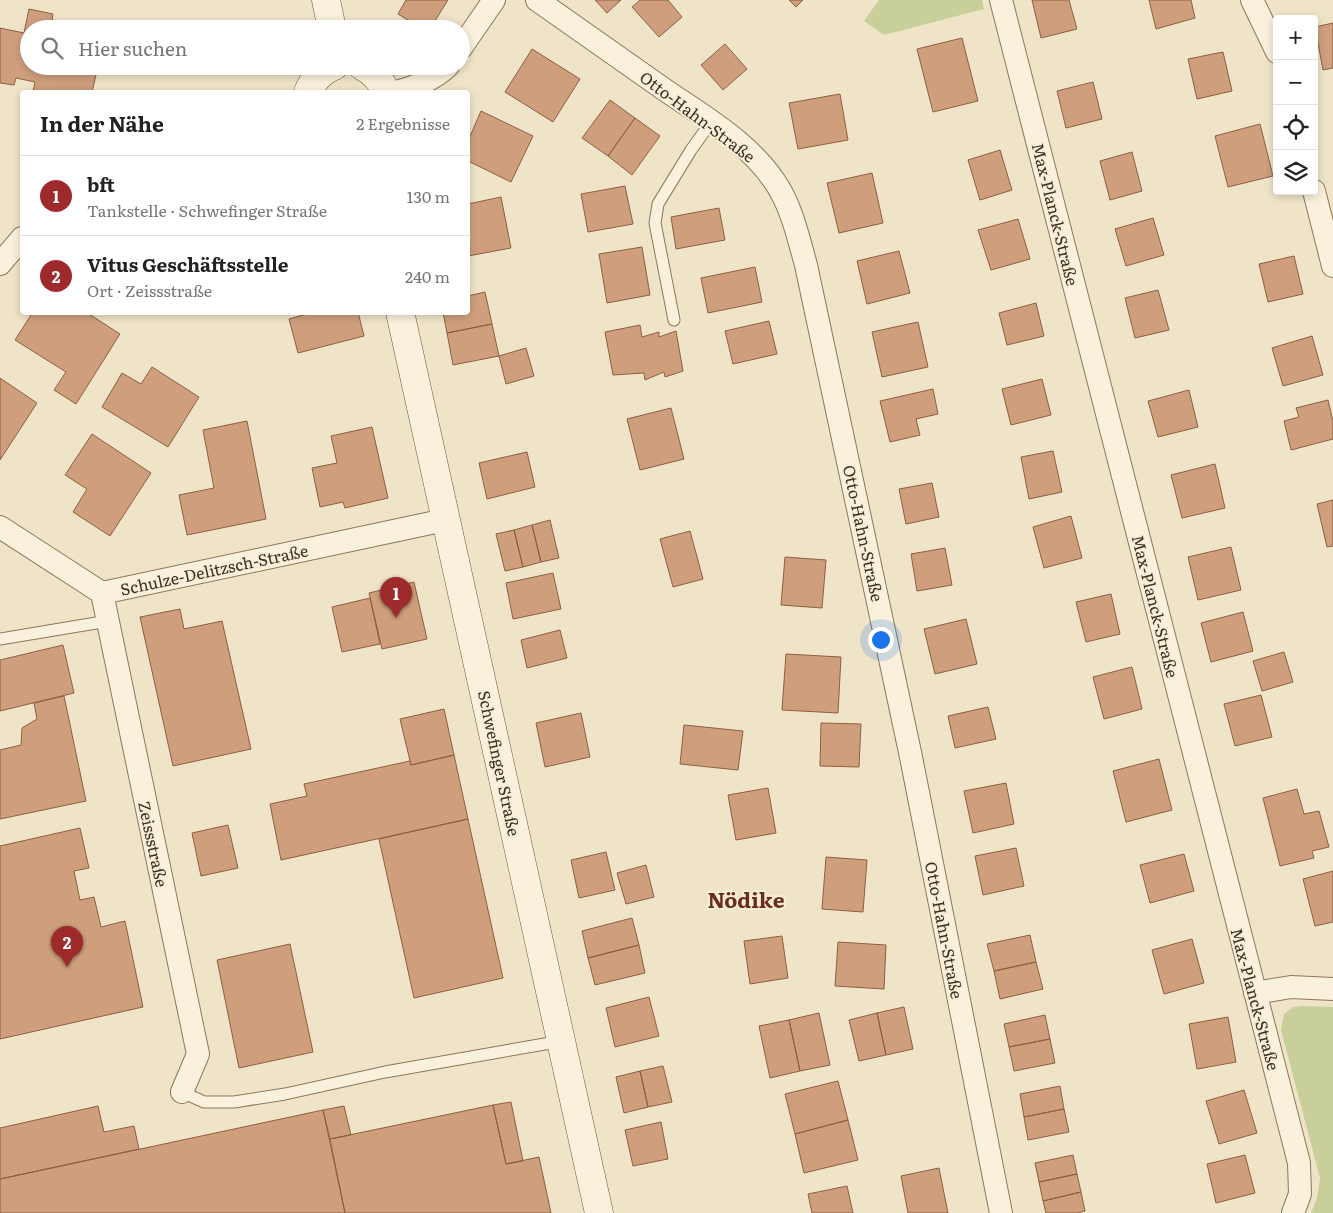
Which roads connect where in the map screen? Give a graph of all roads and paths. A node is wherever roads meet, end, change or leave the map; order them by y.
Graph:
1 (326, 0) edge
2 (494, 0) edge
3 (537, 0) edge
4 (1001, 0) edge
5 (1252, 0) edge
6 (330, 20) edge
7 (470, 35) edge
8 (1273, 44) edge
9 (320, 75) edge
10 (375, 75) edge
11 (438, 75) edge
12 (309, 90) edge
13 (385, 90) edge
14 (402, 90) edge
15 (711, 122) junction
16 (1315, 195) edge
17 (20, 240) edge
18 (0, 264) edge
19 (1333, 266) edge
20 (401, 315) edge
21 (674, 320) dead end
22 (446, 520) junction
23 (0, 526) edge
24 (102, 593) junction
25 (108, 621) junction
26 (0, 639) edge
27 (1333, 989) edge
28 (1255, 992) junction
29 (562, 1041) junction
30 (182, 1092) joint
31 (599, 1213) edge
32 (1001, 1213) edge
33 (1293, 1213) edge

1 - 6 street
2 - 7 street
3 - 15 street, Otto-Hahn-Straße
4 - 28 street, Max-Planck-Straße
5 - 8 street
9 - 12 street
10 - 13 street
11 - 14 street
15 - 21 lane
15 - 32 street, Otto-Hahn-Straße
16 - 19 street
17 - 18 street
20 - 22 street, Schwefinger Straße
22 - 24 street, Schulze-Delitzsch-Straße
22 - 29 street, Schwefinger Straße
23 - 24 street, Schulze-Delitzsch-Straße
24 - 25 street, Zeissstraße
25 - 26 lane
25 - 30 street, Zeissstraße
27 - 28 street
28 - 33 street, Max-Planck-Straße
29 - 30 lane
29 - 31 street, Schwefinger Straße

